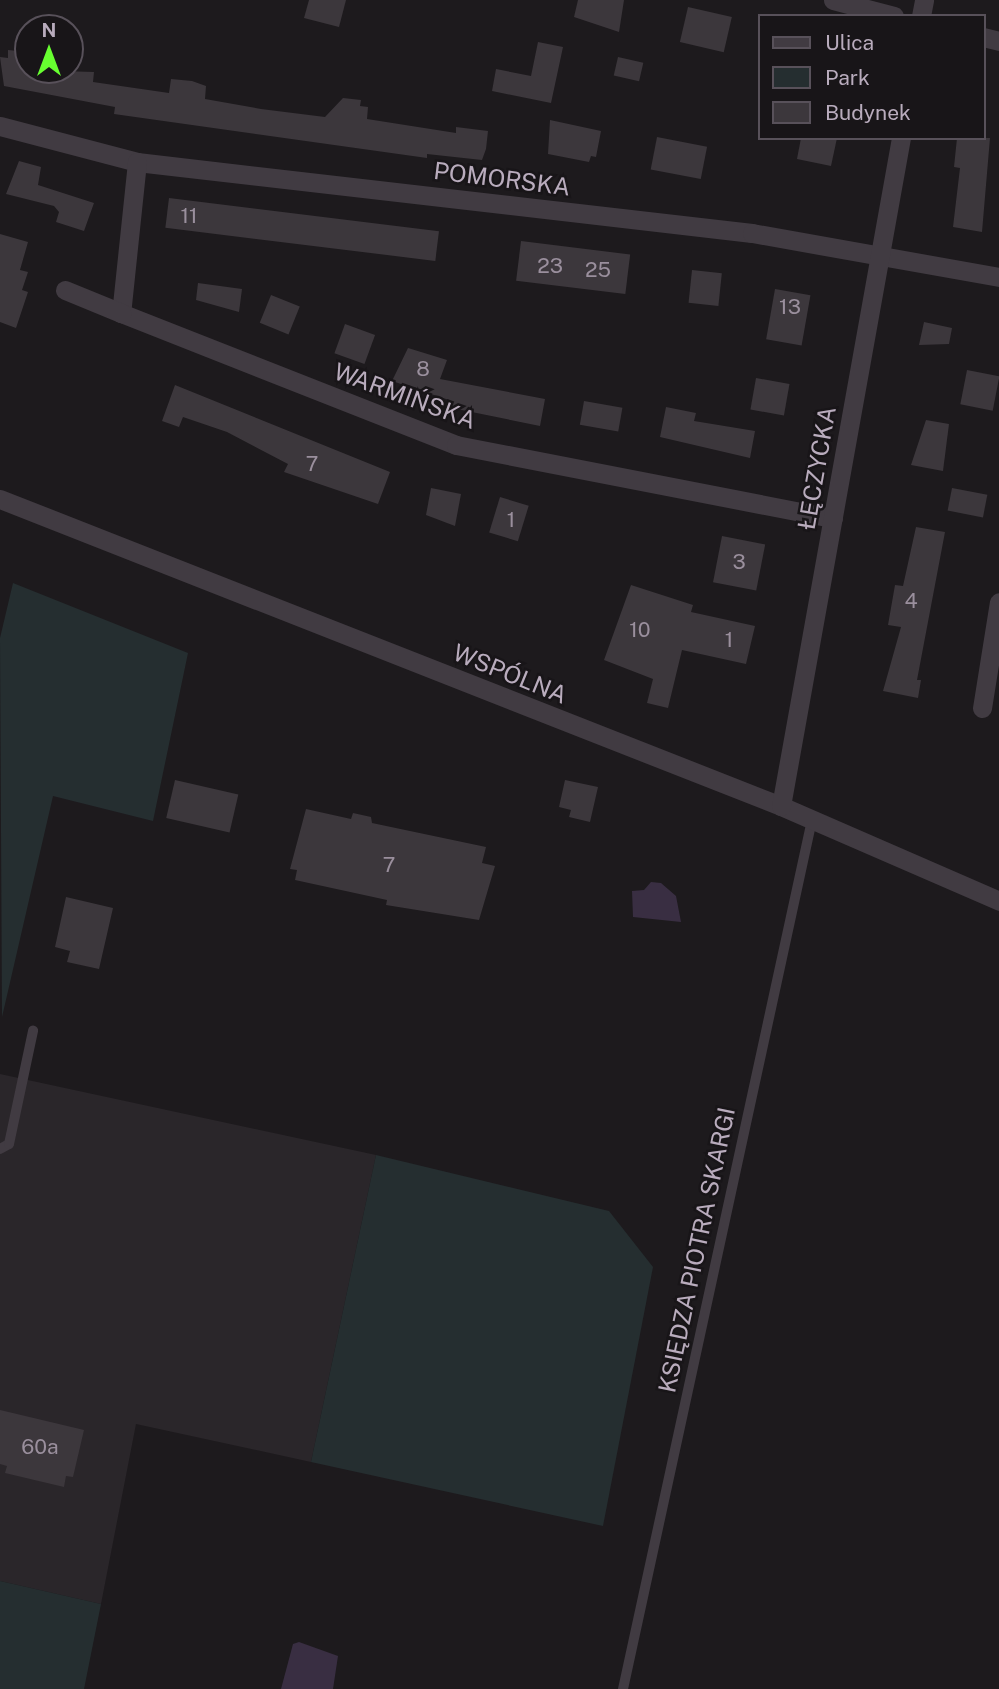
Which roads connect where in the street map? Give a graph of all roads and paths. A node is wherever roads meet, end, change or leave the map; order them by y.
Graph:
1 (833, 0) edge
2 (886, 14) edge
3 (0, 127) edge
4 (901, 140) edge
5 (137, 162) junction
6 (881, 256) junction
7 (999, 277) edge
8 (65, 290) dead end
9 (121, 313) junction
10 (0, 499) edge
11 (833, 517) junction
12 (999, 602) edge
13 (982, 708) dead end
14 (781, 806) junction
15 (812, 820) junction
16 (999, 901) edge
17 (33, 1031) dead end
18 (0, 1149) edge
19 (623, 1689) edge

1 - 2 street
3 - 5 street, POMORSKA
4 - 6 street, ŁĘCZYCKA
5 - 6 street, POMORSKA
5 - 9 street
6 - 7 street, POMORSKA
6 - 11 street, ŁĘCZYCKA
8 - 9 street, WARMIŃSKA
9 - 11 street, WARMIŃSKA
10 - 14 street, WSPÓLNA
11 - 14 street, ŁĘCZYCKA
12 - 13 street
14 - 15 street, WSPÓLNA
15 - 16 street, WSPÓLNA
15 - 19 lane, KSIĘDZA PIOTRA SKARGI
17 - 18 lane

